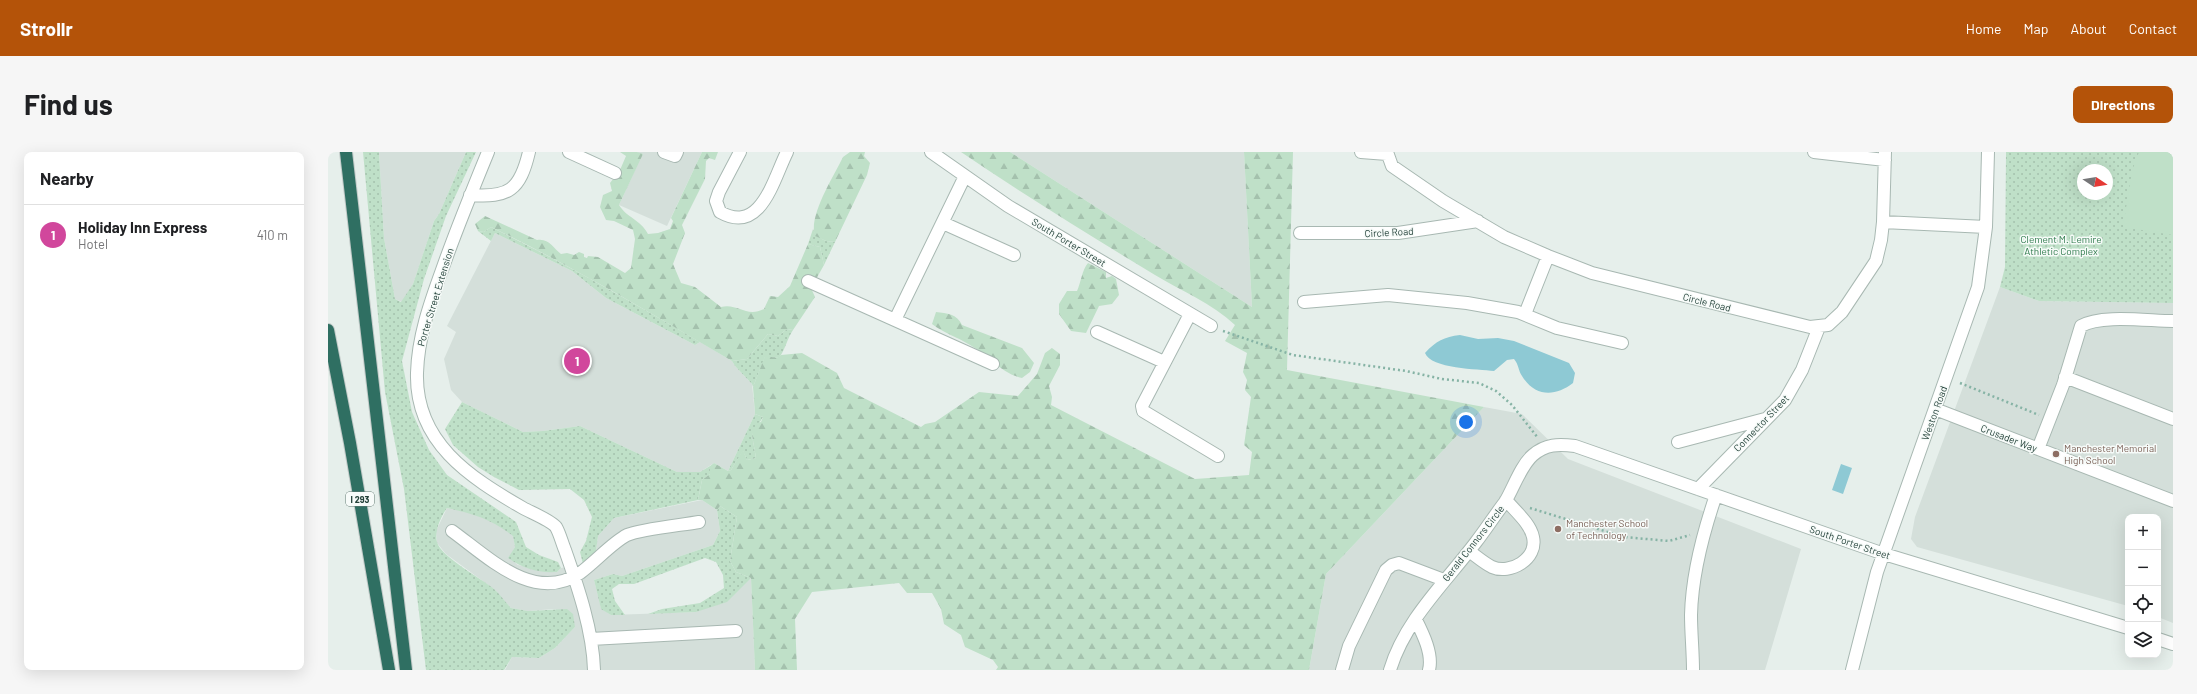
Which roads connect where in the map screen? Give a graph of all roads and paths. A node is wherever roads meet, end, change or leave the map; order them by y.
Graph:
1 (346, 152) edge
2 (488, 152) edge
3 (529, 152) edge
4 (570, 152) edge
5 (664, 152) edge
6 (677, 152) edge
7 (740, 152) edge
8 (787, 152) edge
9 (931, 152) edge
10 (1361, 152) edge
11 (1814, 152) edge
12 (1988, 152) edge
13 (1387, 153) edge
14 (1885, 156) edge
15 (615, 173) dead end
16 (966, 176) junction
17 (470, 195) junction
18 (1478, 221) junction
19 (1883, 222) junction
20 (942, 223) junction
21 (1986, 227) junction
22 (1300, 233) dead end
23 (1014, 255) dead end
24 (1548, 256) junction
25 (808, 281) dead end
26 (1304, 302) dead end
27 (1190, 314) junction
28 (1525, 314) junction
29 (895, 320) junction
30 (2173, 321) edge
31 (1211, 326) joint
32 (1820, 327) junction
33 (328, 330) edge
34 (1097, 332) dead end
35 (1622, 343) dead end
36 (1164, 362) junction
37 (993, 364) dead end
38 (2066, 377) junction
39 (1960, 383) dead end
40 (1935, 409) junction
41 (1766, 418) junction
42 (2050, 419) junction
43 (2173, 419) edge
44 (1678, 442) dead end
45 (1544, 446) junction
46 (2038, 449) junction
47 (1218, 456) dead end
48 (1698, 489) junction
49 (1716, 495) junction
50 (1506, 500) junction
51 (2173, 501) edge
52 (1527, 507) dead end
53 (699, 522) dead end
54 (452, 531) dead end
55 (1690, 535) dead end
56 (1469, 551) junction
57 (1884, 554) junction
58 (573, 577) junction
59 (1444, 580) junction
60 (1416, 620) junction
61 (2125, 627) edge
62 (736, 631) dead end
63 (591, 639) junction
64 (2161, 640) edge
65 (2173, 644) edge
66 (389, 670) edge
67 (406, 670) edge
68 (594, 670) edge
69 (1342, 670) edge
70 (1390, 670) edge
71 (1429, 670) edge
72 (1693, 670) edge
73 (1852, 670) edge

1 - 67 highway
2 - 17 street, Porter Street Extension
3 - 17 street
4 - 15 street
5 - 6 street
7 - 8 street
9 - 16 street, South Porter Street
10 - 13 street, Circle Road
11 - 14 street
12 - 21 street, Weston Road
13 - 18 street, Circle Road
14 - 19 street
16 - 20 street
16 - 27 street, South Porter Street
17 - 58 street, Porter Street Extension
18 - 22 street, Circle Road
18 - 24 street, Circle Road
19 - 21 street
19 - 32 street
20 - 23 street
20 - 29 street
21 - 40 street, Weston Road
24 - 28 street
24 - 32 street, Circle Road
25 - 29 street
26 - 28 street
27 - 31 street, South Porter Street
27 - 36 street
28 - 35 street
29 - 37 street
30 - 38 street
31 - 45 path
32 - 41 street, Connector Street
33 - 66 highway, I 293
34 - 36 street
36 - 47 street
38 - 42 street
38 - 43 street
39 - 42 path
40 - 46 street, Crusader Way
40 - 57 street, Weston Road
41 - 44 street
41 - 48 street, Connector Street
42 - 46 street
45 - 48 street, South Porter Street
45 - 50 street, Gerald Connors Circle
46 - 51 street, Crusader Way
48 - 49 street, South Porter Street
49 - 57 street, South Porter Street
49 - 72 street
50 - 56 street, Gerald Connors Circle
50 - 56 street
52 - 55 path
53 - 58 street
54 - 58 street
56 - 59 street, Gerald Connors Circle
57 - 61 street, South Porter Street
57 - 73 street, Weston Road
58 - 63 street
59 - 60 street, Gerald Connors Circle
59 - 69 street
60 - 70 street, Gerald Connors Circle
60 - 71 street
62 - 63 street
63 - 68 street
64 - 65 street

